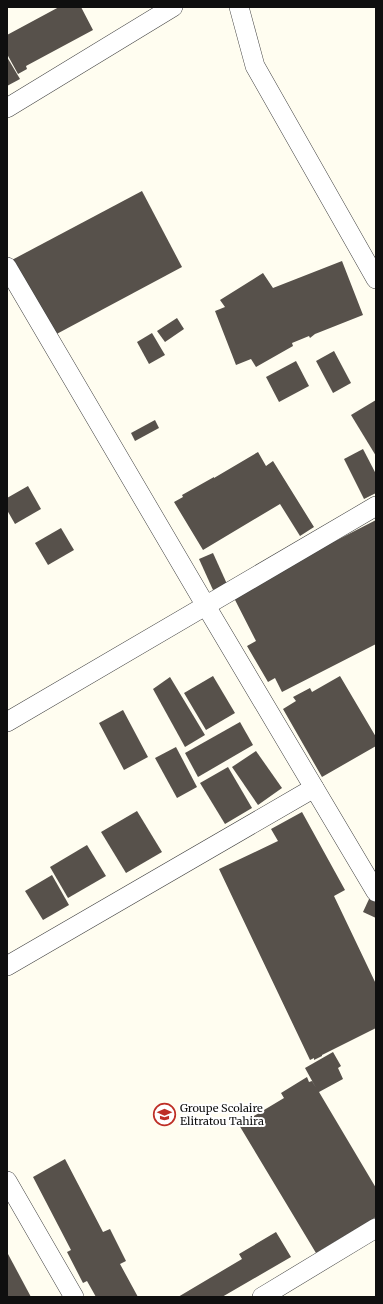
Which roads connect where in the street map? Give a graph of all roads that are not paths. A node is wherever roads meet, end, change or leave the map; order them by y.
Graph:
1 (173, 7) edge
2 (239, 7) edge
3 (7, 108) edge
4 (7, 267) edge
5 (376, 279) edge
6 (376, 506) edge
7 (206, 606) junction
8 (8, 719) edge
9 (314, 788) junction
10 (376, 892) edge
11 (7, 966) edge
12 (7, 1181) edge
13 (376, 1228) edge
14 (74, 1297) edge
15 (262, 1297) edge

1 - 3 street
2 - 5 street
4 - 7 street
6 - 7 street
7 - 8 street
7 - 9 street
9 - 10 street
9 - 11 street
12 - 14 street
13 - 15 street

